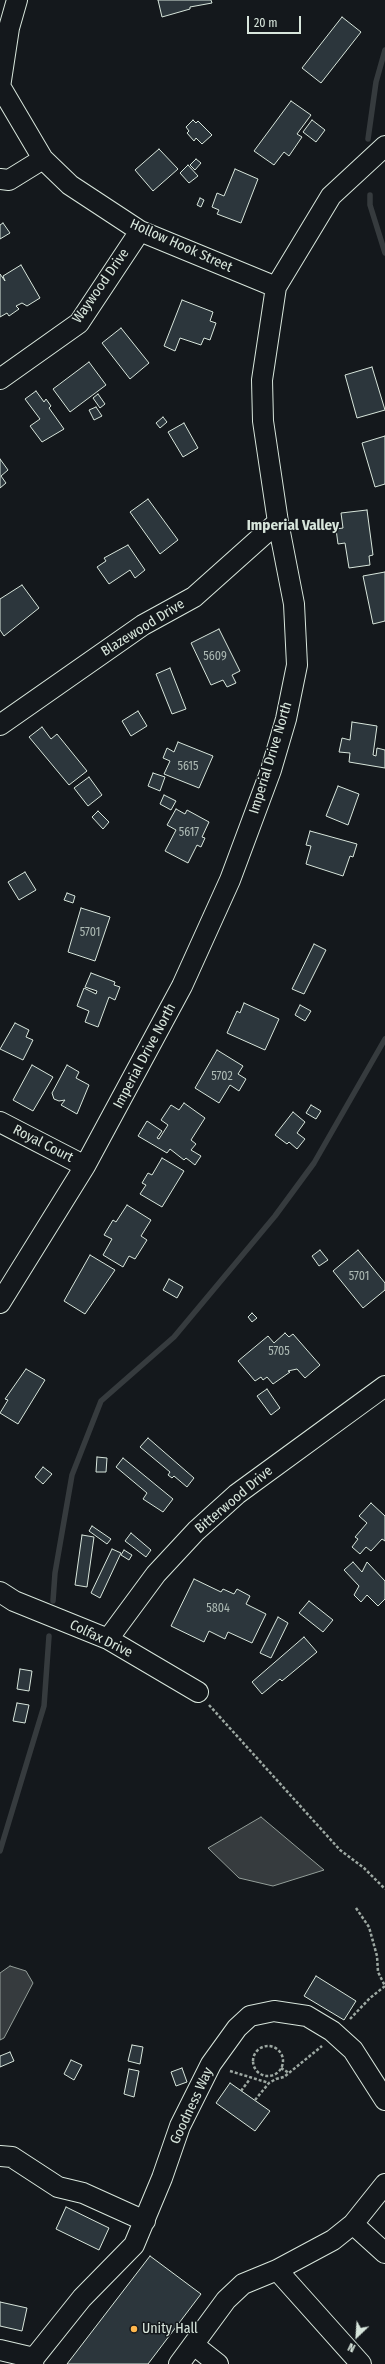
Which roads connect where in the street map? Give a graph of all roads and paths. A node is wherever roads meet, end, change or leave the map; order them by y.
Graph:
1 (17, 0) edge
2 (0, 86) edge
3 (385, 146) edge
4 (43, 159) junction
5 (3, 184) edge
6 (140, 231) junction
7 (276, 287) junction
8 (0, 379) edge
9 (278, 522) junction
10 (0, 725) edge
11 (0, 1122) edge
12 (85, 1166) junction
13 (0, 1303) edge
14 (385, 1386) edge
15 (0, 1592) edge
16 (108, 1639) junction
17 (198, 1692) joint
18 (385, 1889) edge
19 (356, 1908) dead end
20 (350, 2019) dead end
21 (325, 2044) dead end
22 (281, 2068) junction
23 (227, 2070) dead end
24 (289, 2073) junction
25 (250, 2079) junction
26 (269, 2083) junction
27 (241, 2091) dead end
28 (255, 2100) dead end
29 (385, 2100) edge
30 (0, 2156) edge
31 (385, 2184) edge
32 (145, 2221) junction
33 (353, 2224) junction
34 (385, 2253) edge
35 (277, 2270) junction
36 (194, 2345) junction
37 (0, 2350) edge
38 (34, 2361) edge
39 (179, 2364) edge
40 (218, 2364) edge
41 (361, 2364) edge

1 - 2 street
2 - 4 street, Hollow Hook Street
3 - 7 street, Imperial Drive North
4 - 5 street
4 - 6 street, Hollow Hook Street
6 - 7 street, Hollow Hook Street
6 - 8 street, Waywood Drive
7 - 9 street, Imperial Drive North
9 - 10 street, Blazewood Drive
9 - 12 street, Imperial Drive North
11 - 12 street, Royal Court
12 - 13 street, Imperial Drive North
14 - 16 street, Bitterwood Drive
15 - 16 street, Colfax Drive
16 - 17 street, Colfax Drive
17 - 18 path
19 - 20 path
21 - 24 path
22 - 22 path
22 - 24 path
23 - 25 path
24 - 26 path
25 - 26 path
25 - 27 path
26 - 28 path
29 - 32 street, Goodness Way
30 - 32 street
31 - 33 street
32 - 38 street, Goodness Way
33 - 34 street
33 - 35 street
35 - 36 street
35 - 41 street
36 - 39 street
36 - 40 street
37 - 38 street

